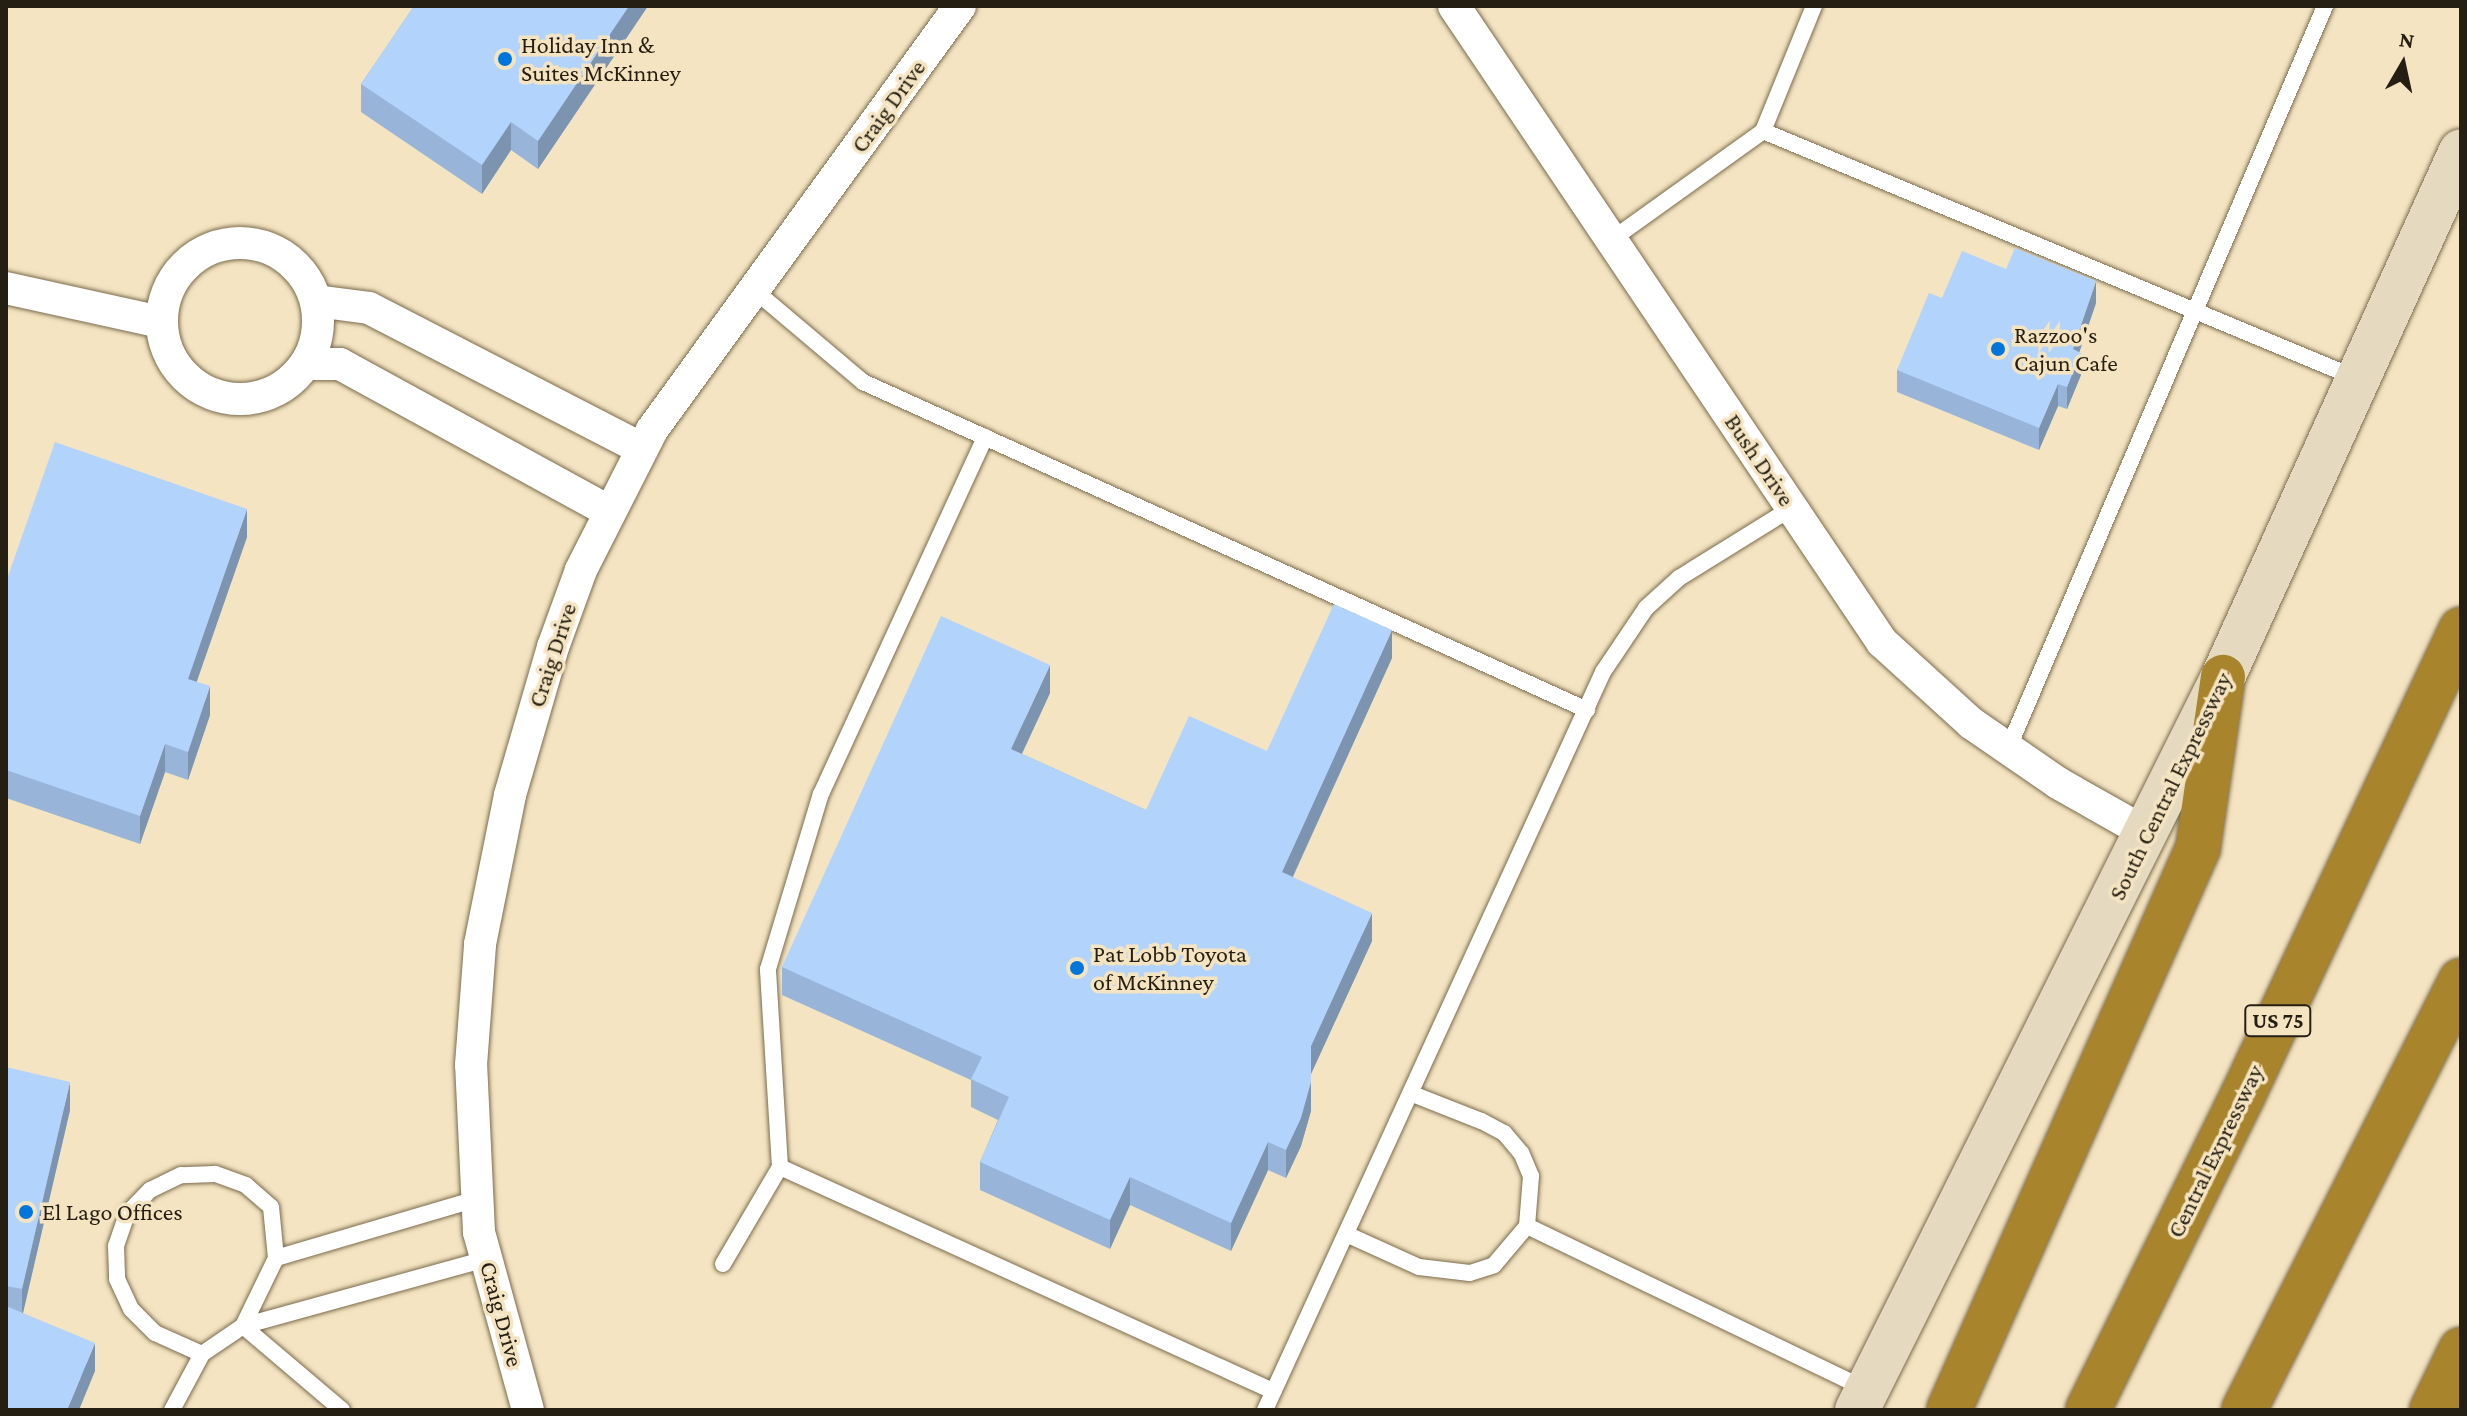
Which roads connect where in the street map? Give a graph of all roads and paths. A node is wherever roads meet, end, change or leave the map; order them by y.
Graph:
1 (960, 6) edge
2 (1454, 6) edge
3 (1814, 6) edge
4 (2325, 6) edge
5 (1763, 131) junction
6 (2461, 151) edge
7 (1611, 240) junction
8 (6, 288) edge
9 (753, 289) junction
10 (316, 301) junction
11 (2195, 310) junction
12 (161, 322) junction
13 (306, 364) junction
14 (2359, 380) junction
15 (985, 437) junction
16 (642, 449) junction
17 (1792, 508) junction
18 (609, 511) junction
19 (2461, 630) edge
20 (2223, 677) junction
21 (1587, 710) junction
22 (2008, 749) junction
23 (2148, 834) junction
24 (2461, 981) edge
25 (1410, 1093) junction
26 (780, 1167) junction
27 (477, 1199) junction
28 (1527, 1226) junction
29 (1346, 1234) junction
30 (276, 1258) junction
31 (487, 1259) junction
32 (723, 1264) dead end
33 (243, 1326) junction
34 (2461, 1350) edge
35 (202, 1354) junction
36 (1273, 1391) junction
37 (1862, 1400) edge
38 (172, 1410) edge
39 (342, 1410) edge
40 (528, 1410) edge
41 (1265, 1410) edge
42 (1949, 1410) edge
43 (2088, 1410) edge
44 (2244, 1410) edge
45 (2432, 1410) edge

1 - 9 street, Craig Drive
2 - 7 street, Bush Drive
3 - 5 lane
4 - 11 lane
5 - 7 lane
5 - 11 lane
6 - 14 main road, South Central Expressway
7 - 17 street, Bush Drive
8 - 12 street
9 - 15 lane
9 - 16 street, Craig Drive
10 - 12 street
10 - 13 street
10 - 16 street
11 - 14 lane
11 - 22 lane
12 - 13 street
13 - 18 street
14 - 20 main road, South Central Expressway
15 - 21 lane
15 - 26 lane
16 - 18 street, Craig Drive
17 - 21 lane
17 - 22 street, Bush Drive
18 - 27 street, Craig Drive
19 - 43 highway, Central Expressway / US 75
20 - 23 main road, South Central Expressway
20 - 42 highway
21 - 25 lane
22 - 23 street, Bush Drive
23 - 37 main road, South Central Expressway
24 - 44 highway
25 - 28 lane
25 - 29 lane
26 - 32 lane
26 - 36 lane
27 - 30 lane
27 - 31 street, Craig Drive
28 - 29 lane
28 - 37 lane
29 - 36 lane
30 - 33 lane
30 - 35 lane
31 - 33 lane
31 - 40 street, Craig Drive
33 - 35 lane
33 - 39 lane
34 - 45 highway
35 - 38 lane
36 - 41 lane

